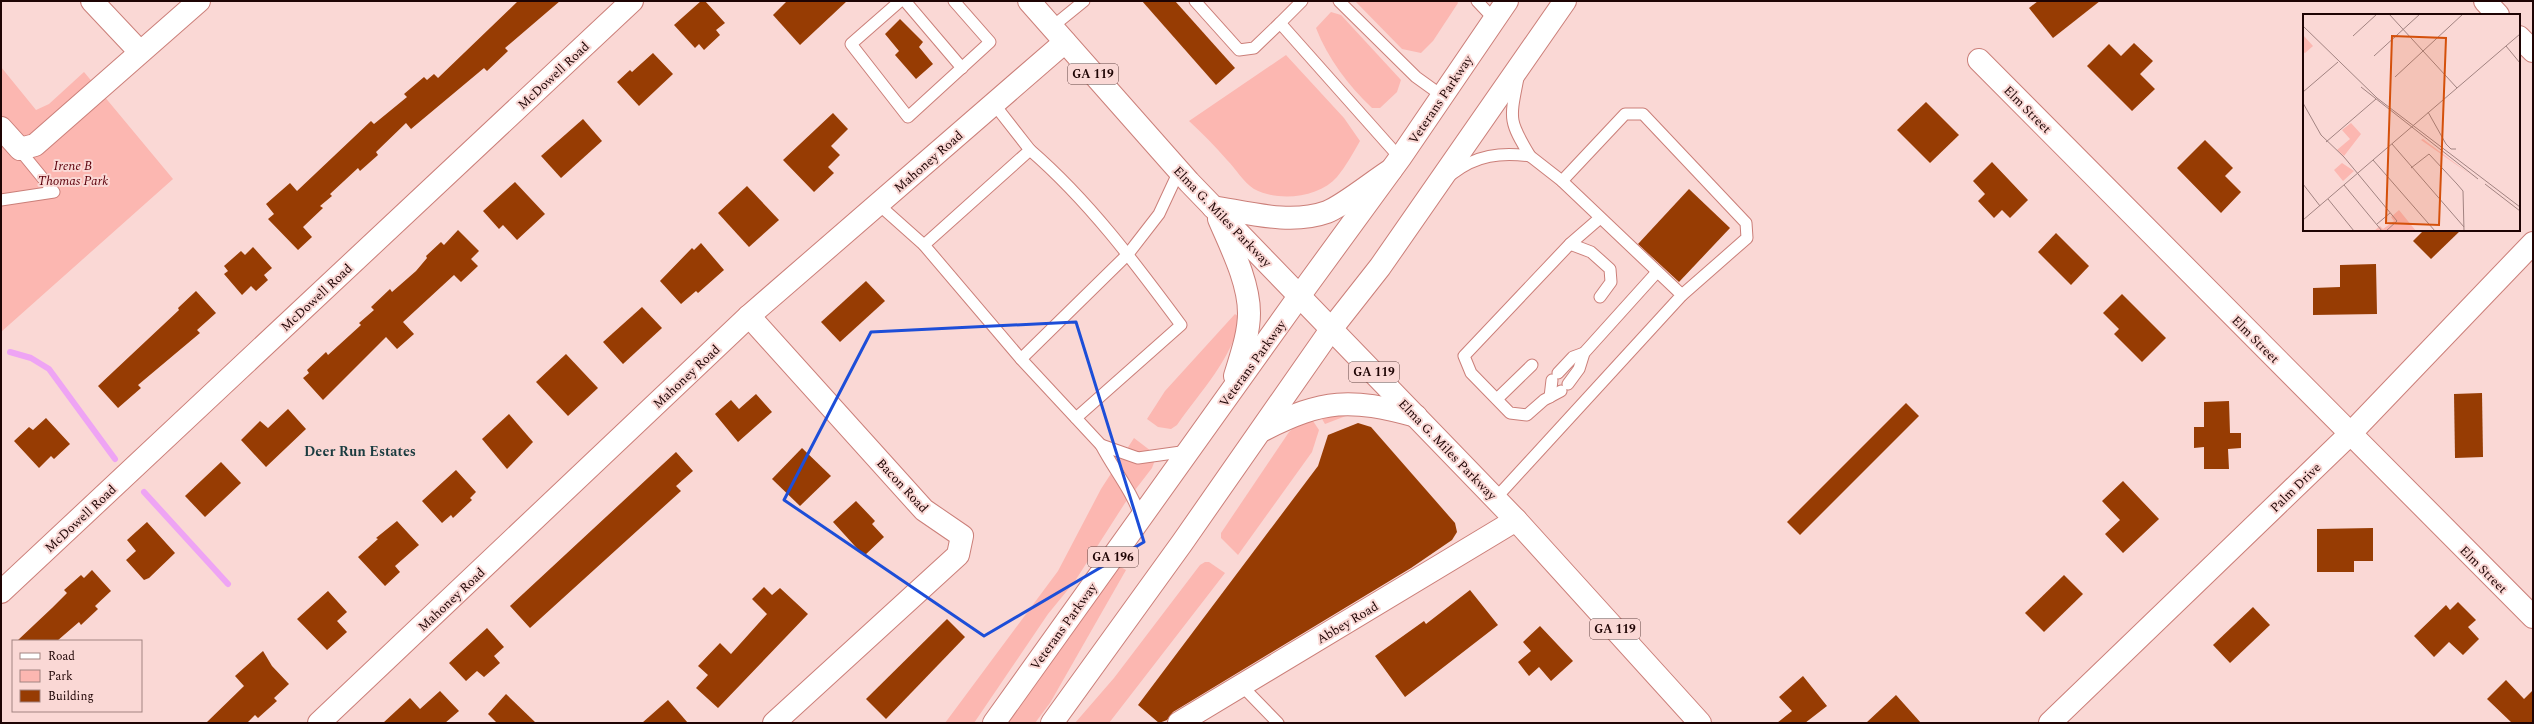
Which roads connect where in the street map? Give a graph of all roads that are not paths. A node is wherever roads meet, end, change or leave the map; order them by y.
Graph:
1 (92, 1) edge
2 (199, 1) edge
3 (632, 1) edge
4 (900, 1) edge
5 (905, 1) edge
6 (954, 1) edge
7 (1029, 1) edge
8 (1084, 1) edge
9 (1195, 1) edge
10 (1302, 1) edge
11 (1339, 1) edge
12 (1477, 1) edge
13 (1508, 1) edge
14 (1565, 1) edge
15 (2485, 1) edge
16 (2497, 14) edge
17 (1494, 20) junction
18 (1280, 23) junction
19 (1058, 35) junction
20 (2520, 38) edge
21 (140, 52) junction
22 (2533, 52) edge
23 (1979, 60) dead end
24 (1520, 67) junction
25 (962, 68) junction
26 (1441, 96) junction
27 (994, 104) junction
28 (1, 128) edge
29 (16, 146) junction
30 (1030, 150) junction
31 (1530, 156) junction
32 (1395, 164) junction
33 (1179, 171) junction
34 (1562, 181) junction
35 (1437, 185) junction
36 (1, 200) edge
37 (878, 204) junction
38 (1213, 207) junction
39 (1600, 218) junction
40 (2533, 243) edge
41 (1570, 244) junction
42 (924, 245) junction
43 (1128, 254) junction
44 (1657, 272) junction
45 (1300, 295) junction
46 (1682, 295) junction
47 (1600, 297) dead end
48 (749, 316) junction
49 (1332, 328) junction
50 (1584, 353) junction
51 (1020, 359) junction
52 (1532, 365) dead end
53 (1231, 391) junction
54 (1550, 397) junction
55 (1497, 399) junction
56 (1416, 416) junction
57 (1076, 418) junction
58 (1260, 432) junction
59 (2350, 434) junction
60 (1101, 445) junction
61 (1189, 451) junction
62 (1495, 499) junction
63 (1141, 518) junction
64 (1516, 520) junction
65 (1, 592) edge
66 (2533, 617) edge
67 (1242, 686) junction
68 (1695, 721) edge
69 (319, 723) edge
70 (774, 723) edge
71 (994, 723) edge
72 (1052, 723) edge
73 (1179, 723) edge
74 (1278, 723) edge
75 (2050, 723) edge

1 - 21 street
2 - 21 street
3 - 65 street, McDowell Road
4 - 25 lane
5 - 25 lane
6 - 25 lane
7 - 19 street, GA 119
8 - 19 lane
9 - 18 lane
10 - 18 lane
11 - 26 lane
12 - 17 lane
13 - 17 street, Veterans Parkway
14 - 24 street
15 - 16 street
17 - 26 street, Veterans Parkway
18 - 32 lane
19 - 27 street, Mahoney Road
19 - 33 street, Elma G. Miles Parkway / GA 119
20 - 22 street
21 - 29 street
23 - 59 street, Elm Street
24 - 31 lane
24 - 35 street
26 - 32 street, Veterans Parkway
27 - 30 lane
27 - 37 street, Mahoney Road
28 - 29 street
29 - 36 lane
30 - 42 lane
30 - 43 lane
31 - 34 lane
31 - 35 lane
32 - 38 street
32 - 45 street, Veterans Parkway
33 - 38 street, Elma G. Miles Parkway / GA 119
33 - 43 lane
34 - 39 lane
34 - 46 lane
35 - 49 street
37 - 42 lane
37 - 48 street, Mahoney Road
38 - 45 street, Elma G. Miles Parkway / GA 119
38 - 53 street, GA 196
39 - 41 lane
39 - 44 lane
40 - 59 street, Palm Drive
41 - 47 lane
41 - 55 lane
42 - 51 lane
43 - 51 lane
43 - 57 lane
44 - 46 lane
44 - 50 lane
45 - 49 street, Elma G. Miles Parkway / GA 119
45 - 53 street, Veterans Parkway
46 - 62 lane
48 - 69 street, Mahoney Road
48 - 70 street, Bacon Road
49 - 56 street, Elma G. Miles Parkway / GA 119
49 - 58 street
50 - 54 lane
50 - 54 lane
51 - 57 lane
52 - 55 lane
53 - 61 street, Veterans Parkway / GA 196
54 - 55 lane
56 - 58 street
56 - 62 street, Elma G. Miles Parkway / GA 119
57 - 60 lane
58 - 72 street
59 - 66 street, Elm Street
59 - 75 street, Palm Drive
60 - 61 lane
60 - 63 lane
61 - 63 street, Veterans Parkway / GA 196
62 - 64 street, Elma G. Miles Parkway / GA 119
63 - 71 street, Veterans Parkway / GA 196
64 - 67 street, Abbey Road
64 - 68 street, Elma G. Miles Parkway / GA 119
67 - 73 street, Abbey Road
67 - 74 lane

